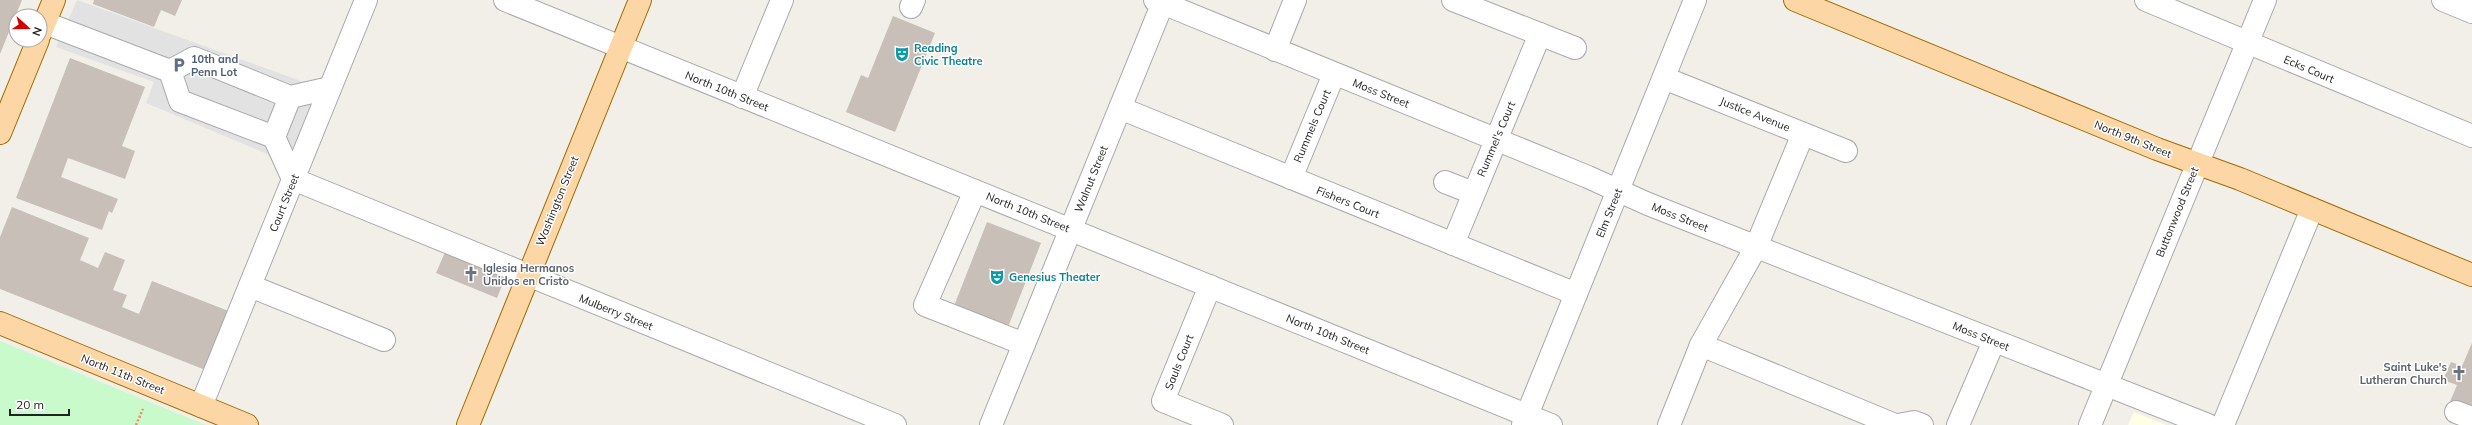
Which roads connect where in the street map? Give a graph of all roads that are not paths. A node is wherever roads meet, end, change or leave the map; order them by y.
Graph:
1 (54, 0) edge
2 (366, 0) edge
3 (505, 0) edge
4 (640, 0) edge
5 (782, 0) edge
6 (1295, 0) edge
7 (1453, 0) edge
8 (1696, 0) edge
9 (1795, 0) edge
10 (2146, 0) edge
11 (2265, 0) edge
12 (2443, 0) edge
13 (1161, 1) edge
14 (2472, 12) edge
15 (48, 15) edge
16 (48, 34) edge
17 (1540, 34) junction
18 (2247, 43) junction
19 (620, 47) junction
20 (35, 48) edge
21 (1575, 48) dead end
22 (1275, 50) junction
23 (170, 71) junction
24 (1334, 74) junction
25 (1664, 78) junction
26 (330, 88) junction
27 (290, 97) junction
28 (742, 97) junction
29 (1120, 108) junction
30 (0, 133) edge
31 (1803, 134) junction
32 (2472, 136) edge
33 (274, 137) junction
34 (1495, 139) junction
35 (1846, 151) dead end
36 (2197, 164) junction
37 (1290, 178) junction
38 (294, 179) junction
39 (1445, 182) dead end
40 (975, 191) junction
41 (1618, 191) junction
42 (1473, 193) junction
43 (2312, 209) junction
44 (1070, 230) junction
45 (1452, 244) junction
46 (1756, 247) junction
47 (527, 275) junction
48 (2472, 275) edge
49 (250, 286) junction
50 (1210, 286) junction
51 (1576, 294) junction
52 (0, 323) edge
53 (384, 340) dead end
54 (1994, 341) junction
55 (1024, 344) junction
56 (1701, 346) junction
57 (2107, 385) junction
58 (201, 406) junction
59 (1525, 420) edge
60 (247, 425) edge
61 (468, 425) edge
62 (895, 425) edge
63 (990, 425) edge
64 (1222, 425) edge
65 (1551, 425) edge
66 (1669, 425) edge
67 (1896, 425) edge
68 (1922, 425) edge
69 (1958, 425) edge
70 (2090, 425) edge
71 (2208, 425) edge
72 (2223, 425) edge

1 - 15 main road
2 - 26 street, Court Street
3 - 19 street, North 10th Street
4 - 19 main road, Washington Street
5 - 28 street
6 - 22 street
7 - 17 street
8 - 25 street, Elm Street
9 - 36 main road, North 9th Street
10 - 18 street, Ecks Court
11 - 18 street, Buttonwood Street
12 - 14 street
13 - 22 street, Moss Street
13 - 29 street, Walnut Street
16 - 23 street
17 - 21 street
17 - 34 street, Rummel's Court
18 - 32 street, Ecks Court
18 - 36 street, Buttonwood Street
19 - 28 street, North 10th Street
19 - 47 main road, Washington Street
20 - 30 main road
22 - 24 street, Moss Street
23 - 27 street
23 - 33 street
24 - 34 street, Moss Street
24 - 37 street, Rummels Court
25 - 31 street, Justice Avenue
25 - 41 street, Elm Street
26 - 27 street
26 - 38 street, Court Street
27 - 33 street
28 - 40 street, North 10th Street
29 - 37 street, Fishers Court
29 - 44 street, Walnut Street
31 - 35 street, Justice Avenue
31 - 46 street
33 - 38 street
34 - 41 street, Moss Street
34 - 42 street, Rummel's Court
36 - 43 main road, North 9th Street
36 - 57 street, Buttonwood Street
37 - 45 street, Fishers Court
38 - 47 street, Mulberry Street
38 - 49 street, Court Street
39 - 42 street
40 - 44 street, North 10th Street
40 - 55 street
41 - 46 street, Moss Street
41 - 51 street, Elm Street
42 - 45 street, Rummel's Court
43 - 48 main road, North 9th Street
43 - 72 street
44 - 50 street, North 10th Street
44 - 55 street, Walnut Street
45 - 51 street, Fishers Court
46 - 54 street, Moss Street
46 - 56 street
47 - 61 main road, Washington Street
47 - 62 street, Mulberry Street
49 - 53 street
49 - 58 street, Court Street
50 - 59 street, North 10th Street
50 - 64 street, Sauls Court
51 - 59 street, Elm Street
52 - 58 main road, North 11th Street
54 - 57 street, Moss Street
54 - 69 street
55 - 63 street, Walnut Street
56 - 66 street
56 - 67 street
57 - 70 street, Buttonwood Street
57 - 71 street, Moss Street
58 - 60 main road, North 11th Street
59 - 65 street, North 10th Street
67 - 68 street

